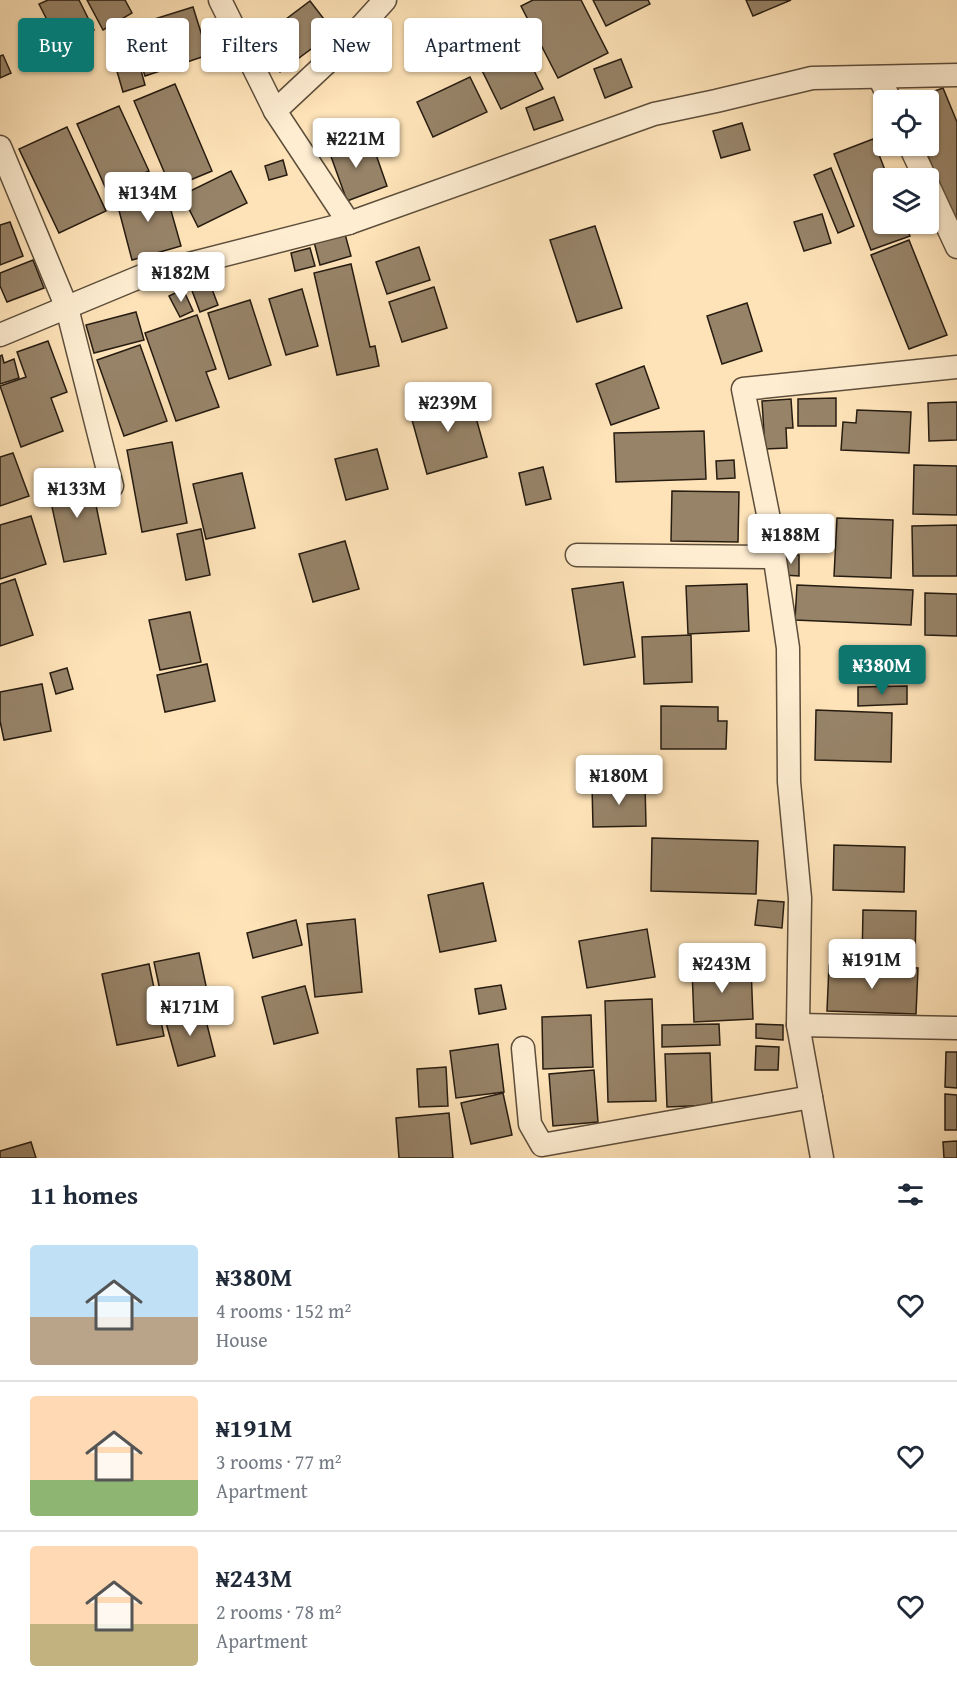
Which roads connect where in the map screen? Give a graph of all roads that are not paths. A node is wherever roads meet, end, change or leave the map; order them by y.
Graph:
1 (220, 0) edge
2 (385, 0) edge
3 (957, 75) edge
4 (879, 77) junction
5 (885, 90) edge
6 (275, 111) junction
7 (0, 147) edge
8 (939, 209) edge
9 (349, 223) junction
10 (957, 247) edge
11 (67, 308) junction
12 (0, 335) edge
13 (957, 368) edge
14 (112, 486) dead end
15 (577, 555) dead end
16 (774, 557) junction
17 (798, 1025) junction
18 (957, 1028) edge
19 (523, 1048) dead end
20 (811, 1097) junction
21 (822, 1158) edge

1 - 6 street
2 - 6 street
3 - 4 street
4 - 5 street
4 - 9 street
6 - 9 street
7 - 11 street
8 - 10 street
9 - 11 street
11 - 12 street
11 - 14 street
13 - 16 street
15 - 16 street
16 - 17 street
17 - 18 street
17 - 20 street
19 - 20 street
20 - 21 street

